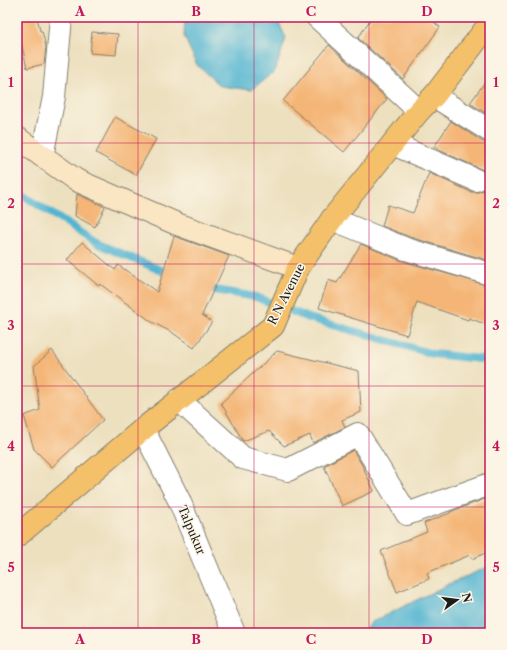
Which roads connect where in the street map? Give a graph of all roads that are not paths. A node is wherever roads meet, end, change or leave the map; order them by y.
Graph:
1 (61, 17) edge
2 (317, 17) edge
3 (484, 29) edge
4 (434, 96) junction
5 (419, 111) junction
6 (490, 131) edge
7 (17, 138) edge
8 (393, 144) junction
9 (42, 156) junction
10 (476, 180) dead end
11 (332, 219) junction
12 (298, 268) junction
13 (490, 274) edge
14 (179, 400) junction
15 (143, 429) junction
16 (490, 484) edge
17 (17, 536) edge
18 (234, 633) edge

1 - 9 street
2 - 5 street
3 - 4 main road, R N Avenue
4 - 5 main road, R N Avenue
4 - 6 street
5 - 8 main road, R N Avenue
7 - 9 street
8 - 10 street
8 - 11 main road, R N Avenue
9 - 12 street
11 - 12 main road, R N Avenue
11 - 13 street
12 - 14 main road, R N Avenue
14 - 15 main road, R N Avenue
14 - 16 street
15 - 17 main road, R N Avenue
15 - 18 street, Talpukur

